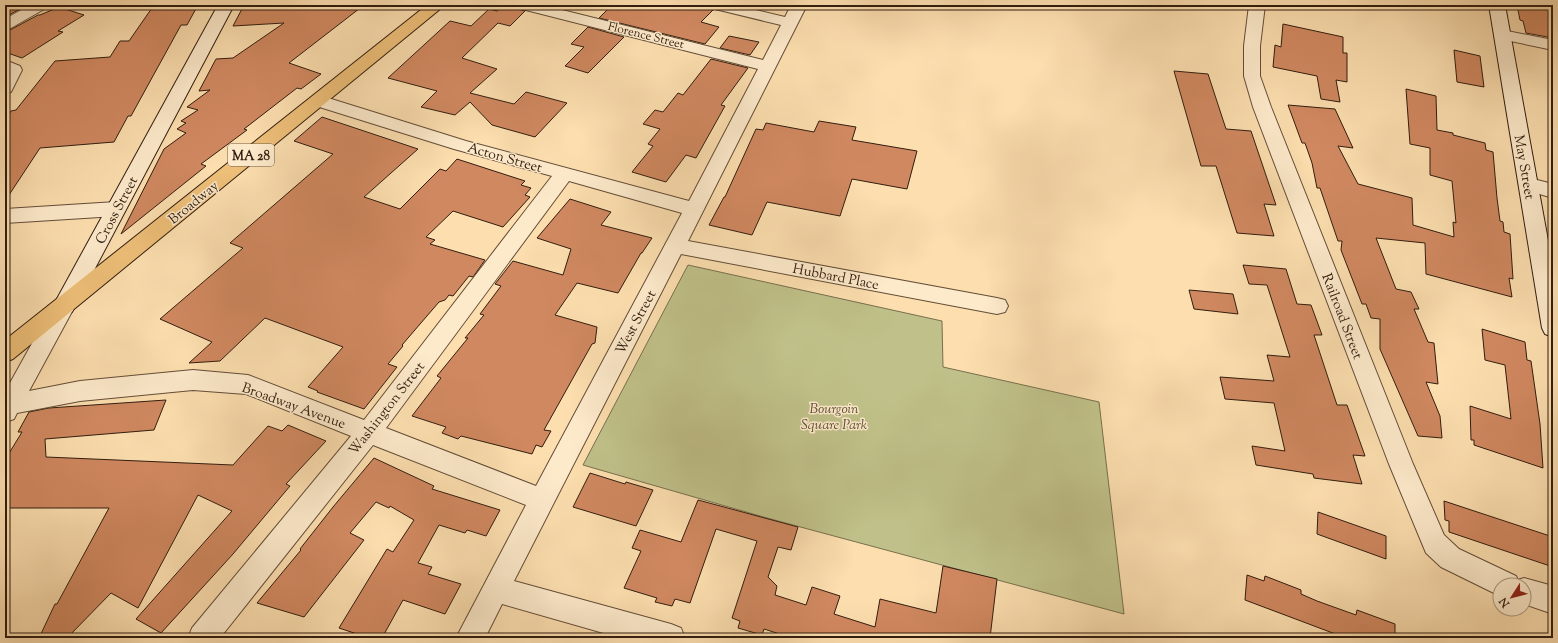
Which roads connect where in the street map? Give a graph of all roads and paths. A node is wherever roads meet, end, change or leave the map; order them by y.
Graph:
1 (41, 5) edge
2 (226, 5) edge
3 (437, 5) edge
4 (716, 5) edge
5 (1257, 5) edge
6 (1497, 5) edge
7 (534, 6) edge
8 (795, 14) edge
9 (5, 25) edge
10 (1502, 34) junction
11 (1553, 44) edge
12 (5, 65) edge
13 (768, 66) junction
14 (5, 88) edge
15 (319, 101) junction
16 (564, 174) junction
17 (1528, 184) junction
18 (1553, 190) edge
19 (694, 208) junction
20 (116, 210) junction
21 (5, 216) edge
22 (675, 246) junction
23 (64, 306) junction
24 (997, 306) dead end
25 (1553, 328) edge
26 (5, 353) edge
27 (8, 409) edge
28 (369, 432) junction
29 (542, 500) junction
30 (1492, 578) edge
31 (495, 589) junction
32 (1532, 593) edge
33 (1553, 600) edge
34 (202, 638) edge
35 (470, 638) edge
36 (670, 638) edge

1 - 9 street
2 - 20 street, Cross Street
3 - 15 main road, Broadway / MA 28
4 - 8 street
5 - 30 street, Railroad Street
6 - 10 street, May Street
7 - 13 street, Florence Street
8 - 13 street, West Street
10 - 11 street
10 - 17 street, May Street
12 - 14 street
13 - 19 street, West Street
15 - 16 street, Acton Street
15 - 23 main road, Broadway / MA 28
16 - 19 street, Acton Street
16 - 28 street, Washington Street
17 - 18 street
17 - 25 street, May Street
19 - 22 street, West Street
20 - 21 street
20 - 23 street, Cross Street
22 - 24 street, Hubbard Place
22 - 29 street, West Street
23 - 26 main road, Broadway / MA 28
23 - 27 street, Cross Street
27 - 28 street, Broadway Avenue
28 - 29 street, Broadway Avenue
28 - 34 street, Washington Street
29 - 31 street, West Street
31 - 35 street, West Street
31 - 36 street
32 - 33 street

